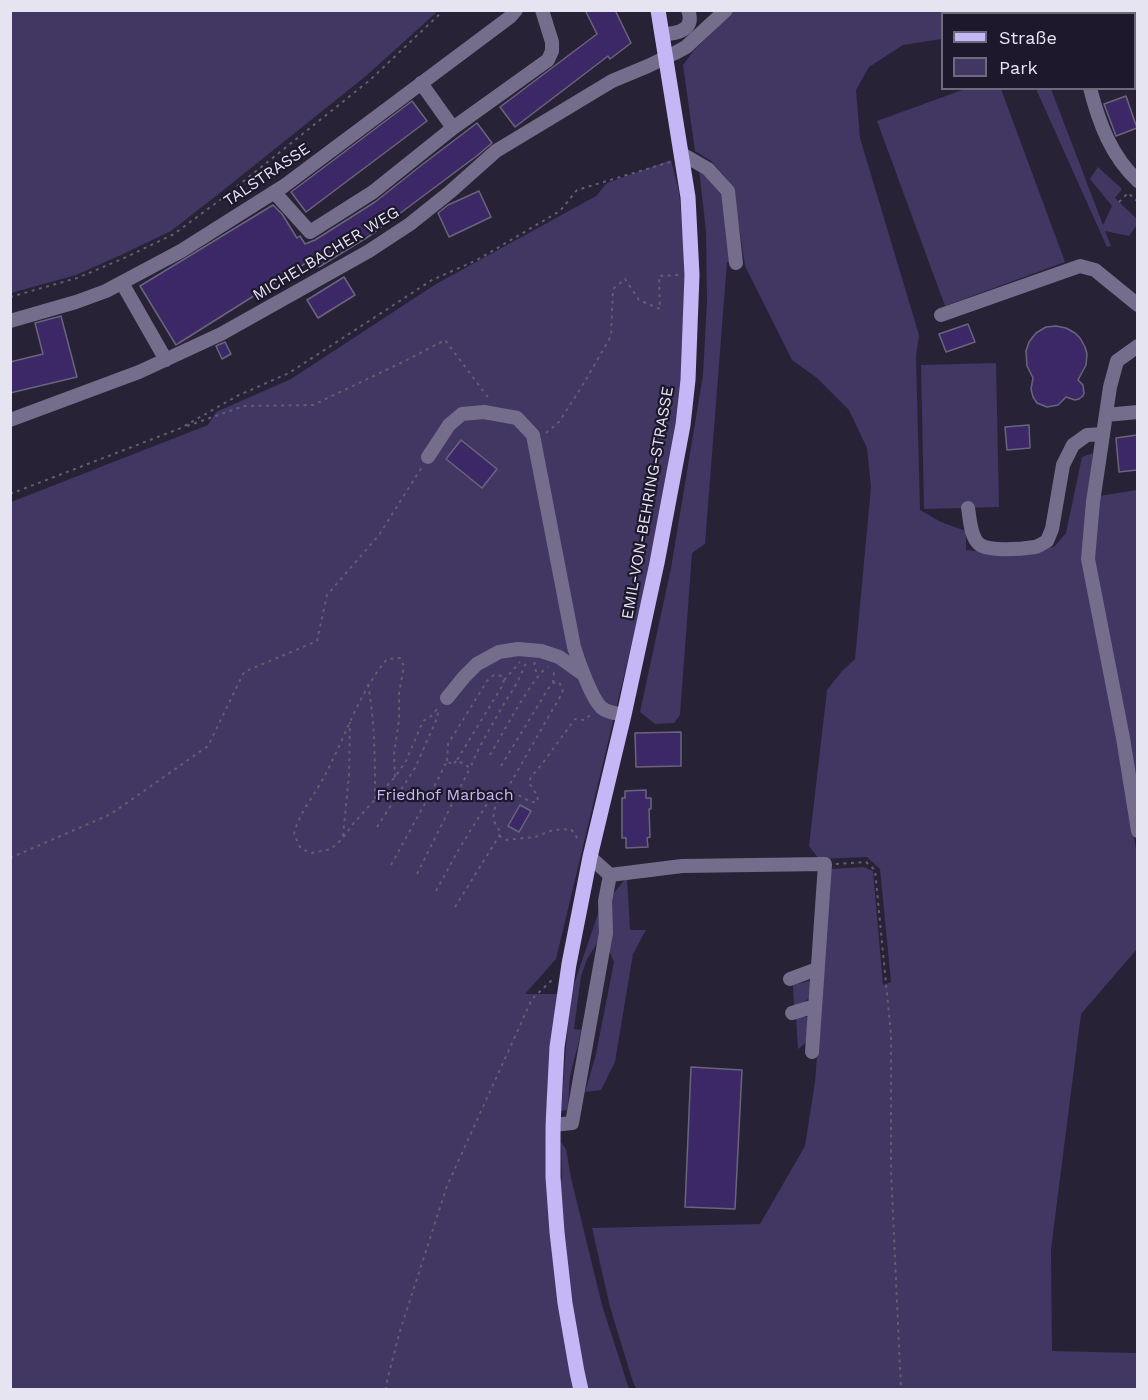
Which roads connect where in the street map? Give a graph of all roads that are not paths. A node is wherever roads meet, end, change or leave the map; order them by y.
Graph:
1 (516, 10) edge
2 (542, 10) edge
3 (658, 10) edge
4 (688, 10) edge
5 (726, 10) edge
6 (662, 34) junction
7 (665, 57) junction
8 (421, 83) junction
9 (1090, 90) edge
10 (453, 128) junction
11 (682, 156) junction
12 (1137, 181) edge
13 (274, 192) junction
14 (736, 263) dead end
15 (122, 283) junction
16 (1137, 305) edge
17 (941, 315) dead end
18 (10, 321) edge
19 (1137, 346) edge
20 (166, 360) junction
21 (1137, 412) edge
22 (1106, 415) junction
23 (10, 420) edge
24 (1103, 434) junction
25 (428, 457) road end
26 (968, 508) dead end
27 (583, 674) junction
28 (442, 703) road end
29 (624, 715) junction
30 (1137, 831) edge
31 (590, 857) junction
32 (610, 875) junction
33 (818, 969) junction
34 (790, 980) dead end
35 (815, 1006) junction
36 (792, 1013) dead end
37 (812, 1052) dead end
38 (553, 1125) junction
39 (581, 1389) edge

1 - 8 street, TALSTRASSE
2 - 10 street
3 - 6 main road, EMIL-VON-BEHRING-STRASSE
4 - 6 street
5 - 7 street, MICHELBACHER WEG
6 - 7 main road, EMIL-VON-BEHRING-STRASSE
7 - 11 main road, EMIL-VON-BEHRING-STRASSE
7 - 20 street, MICHELBACHER WEG
8 - 10 street
8 - 13 street, TALSTRASSE
9 - 12 street
10 - 13 street
11 - 14 street
11 - 29 main road, EMIL-VON-BEHRING-STRASSE
13 - 15 street, TALSTRASSE
15 - 18 street, TALSTRASSE
15 - 20 street
16 - 17 street
19 - 22 street
20 - 23 street, MICHELBACHER WEG
21 - 22 street
22 - 24 street
24 - 26 street
24 - 30 street
25 - 27 street
27 - 28 street
27 - 29 street
29 - 31 main road, EMIL-VON-BEHRING-STRASSE
31 - 32 street
31 - 38 main road, EMIL-VON-BEHRING-STRASSE
32 - 33 street
32 - 38 street
33 - 34 street
33 - 35 street
35 - 36 street
35 - 37 street
38 - 39 main road, EMIL-VON-BEHRING-STRASSE

